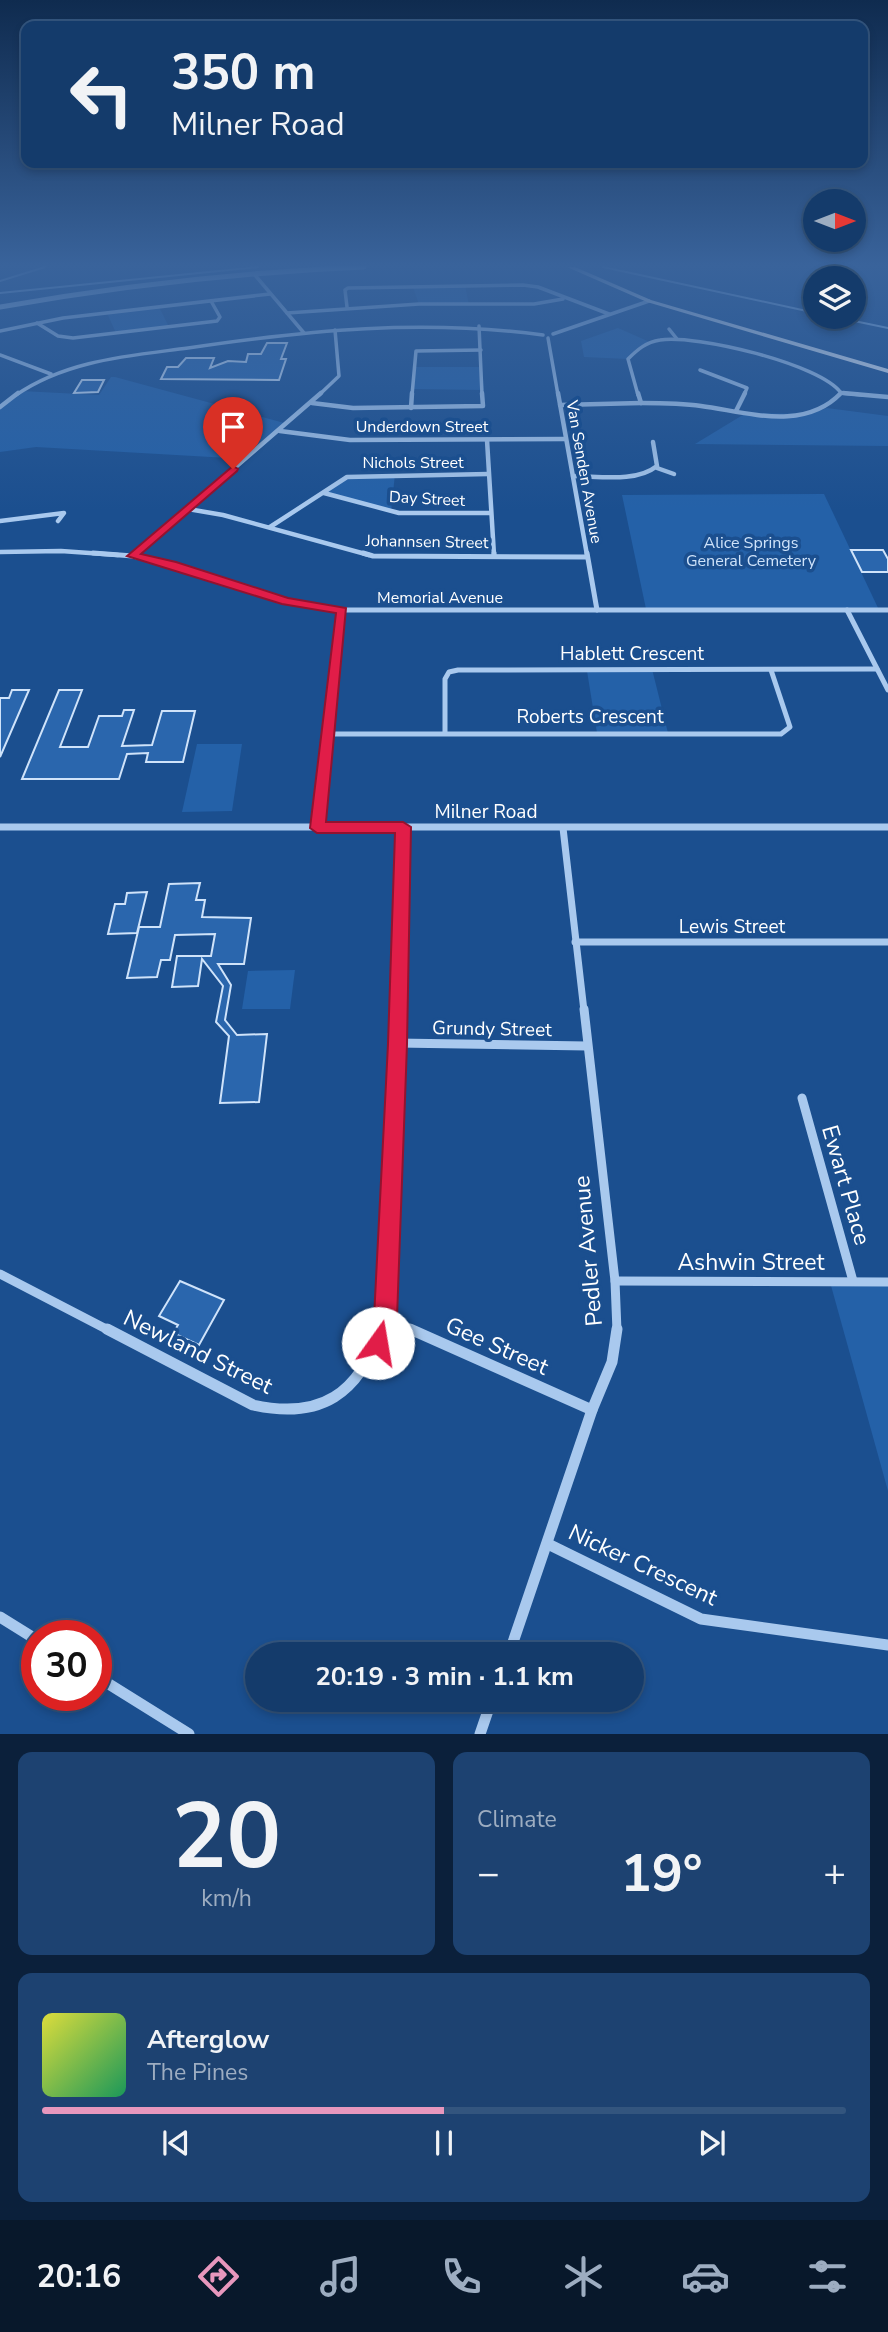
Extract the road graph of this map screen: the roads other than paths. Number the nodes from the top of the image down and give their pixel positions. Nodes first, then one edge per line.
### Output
1 (192, 348) edge
2 (337, 348) edge
3 (553, 348) edge
4 (639, 348) edge
5 (732, 348) edge
6 (809, 348) edge
7 (481, 350) joint
8 (0, 355) edge
9 (6, 358) junction
10 (0, 361) edge
11 (700, 370) dead end
12 (888, 371) edge
13 (51, 374) junction
14 (841, 393) junction
15 (888, 397) edge
16 (312, 402) junction
17 (640, 404) junction
18 (560, 405) junction
19 (0, 407) edge
20 (411, 408) junction
21 (736, 411) junction
22 (280, 431) junction
23 (565, 439) junction
24 (487, 440) junction
25 (653, 442) dead end
26 (657, 468) junction
27 (488, 474) junction
28 (674, 474) dead end
29 (573, 476) junction
30 (324, 493) junction
31 (188, 509) junction
32 (490, 513) junction
33 (0, 521) edge
34 (58, 521) dead end
35 (270, 527) junction
36 (0, 552) edge
37 (133, 556) junction
38 (494, 556) junction
39 (587, 557) junction
40 (342, 610) junction
41 (597, 610) junction
42 (847, 610) junction
43 (888, 610) edge
44 (877, 669) junction
45 (771, 670) junction
46 (888, 690) edge
47 (445, 733) junction
48 (327, 734) junction
49 (0, 827) edge
50 (403, 827) junction
51 (888, 827) edge
52 (317, 828) junction
53 (563, 828) junction
54 (575, 942) junction
55 (888, 942) edge
56 (397, 1044) junction
57 (587, 1046) junction
58 (802, 1098) dead end
59 (0, 1274) edge
60 (615, 1281) junction
61 (853, 1281) junction
62 (888, 1282) edge
63 (385, 1318) junction
64 (592, 1410) junction
65 (548, 1544) junction
66 (0, 1617) edge
67 (21, 1630) edge
68 (513, 1642) edge
69 (888, 1645) edge
70 (112, 1686) edge
71 (488, 1712) edge
72 (189, 1734) edge
73 (480, 1734) edge

1 - 13 street
2 - 16 street
3 - 18 street, Van Senden Avenue
4 - 17 street
5 - 14 street
6 - 12 main road
7 - 20 street
7 - 20 street
8 - 9 street
9 - 10 street
9 - 13 street
11 - 21 street
13 - 19 street
14 - 15 street
14 - 21 street
16 - 20 street
16 - 22 street
17 - 18 street
17 - 21 street
18 - 23 street, Van Senden Avenue
22 - 24 street, Underdown Street
22 - 31 street
23 - 24 street, Underdown Street
23 - 29 street, Van Senden Avenue
24 - 27 street
25 - 26 street
26 - 28 street
26 - 29 street
27 - 30 street, Nichols Street
27 - 32 street
29 - 39 street, Van Senden Avenue
30 - 32 street, Day Street
30 - 35 street, Nichols Street
31 - 35 street, Johannsen Street
31 - 37 street
32 - 38 street
33 - 34 street
35 - 38 street, Johannsen Street
36 - 37 street, Memorial Avenue
37 - 40 street, Memorial Avenue
38 - 39 street, Johannsen Street
39 - 41 street, Van Senden Avenue
40 - 41 street, Memorial Avenue
40 - 48 street
41 - 42 street, Memorial Avenue
42 - 43 street, Memorial Avenue
42 - 44 street
44 - 45 street, Hablett Crescent
44 - 46 street
45 - 47 street, Hablett Crescent
45 - 47 street, Roberts Crescent
47 - 48 street, Roberts Crescent
48 - 52 street
49 - 52 street, Milner Road
50 - 52 street, Milner Road
50 - 53 street, Milner Road
50 - 56 street, Newland Street
51 - 53 street, Milner Road
53 - 54 street, Pedler Avenue
54 - 55 street, Lewis Street
54 - 57 street, Pedler Avenue
56 - 57 street, Grundy Street
56 - 63 street, Newland Street
57 - 60 street, Pedler Avenue
58 - 61 street, Ewart Place
59 - 63 street, Newland Street
60 - 61 street, Ashwin Street
60 - 64 street, Pedler Avenue
61 - 62 street, Ashwin Street
63 - 64 street, Gee Street
64 - 65 street, Pedler Avenue
65 - 68 street, Pedler Avenue
65 - 69 street, Nicker Crescent
66 - 67 street
70 - 72 street
71 - 73 street

